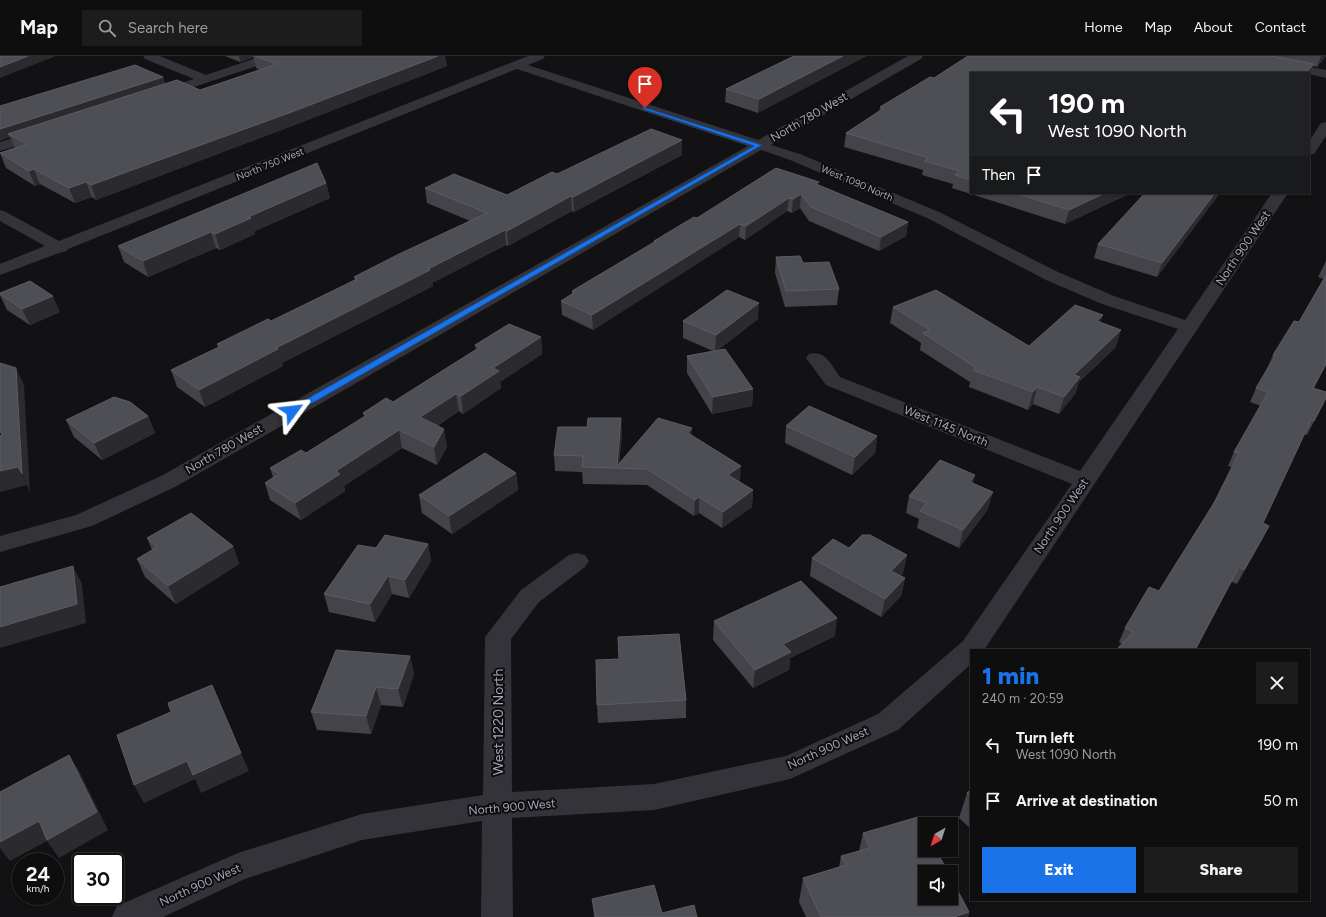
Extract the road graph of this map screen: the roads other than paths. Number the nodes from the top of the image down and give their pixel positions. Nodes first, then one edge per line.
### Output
1 (149, 56) edge
2 (274, 56) edge
3 (539, 56) edge
4 (917, 56) edge
5 (1233, 56) edge
6 (516, 66) junction
7 (1326, 74) edge
8 (205, 79) junction
9 (152, 97) edge
10 (1326, 126) edge
11 (53, 129) edge
12 (759, 145) junction
13 (0, 147) edge
14 (1310, 150) edge
15 (1279, 194) edge
16 (0, 215) edge
17 (60, 248) junction
18 (0, 270) edge
19 (1188, 327) junction
20 (816, 358) dead end
21 (1085, 481) junction
22 (0, 544) edge
23 (577, 561) dead end
24 (971, 649) edge
25 (970, 650) edge
26 (498, 806) junction
27 (128, 917) edge
28 (497, 917) edge

1 - 8 street
2 - 8 street
3 - 6 street, North 750 West
4 - 12 street, North 780 West
5 - 7 street
6 - 12 street, West 1090 North
6 - 17 street, North 750 West
8 - 9 street
10 - 14 street
11 - 13 street
12 - 19 street, West 1090 North
12 - 22 street, North 780 West
15 - 19 street, North 900 West
16 - 17 street
17 - 18 street, North 750 West
19 - 21 street, North 900 West
20 - 21 street, West 1145 North
21 - 24 street, North 900 West
23 - 26 street, West 1220 North
25 - 26 street, North 900 West
26 - 27 street, North 900 West
26 - 28 street, West 1220 North

